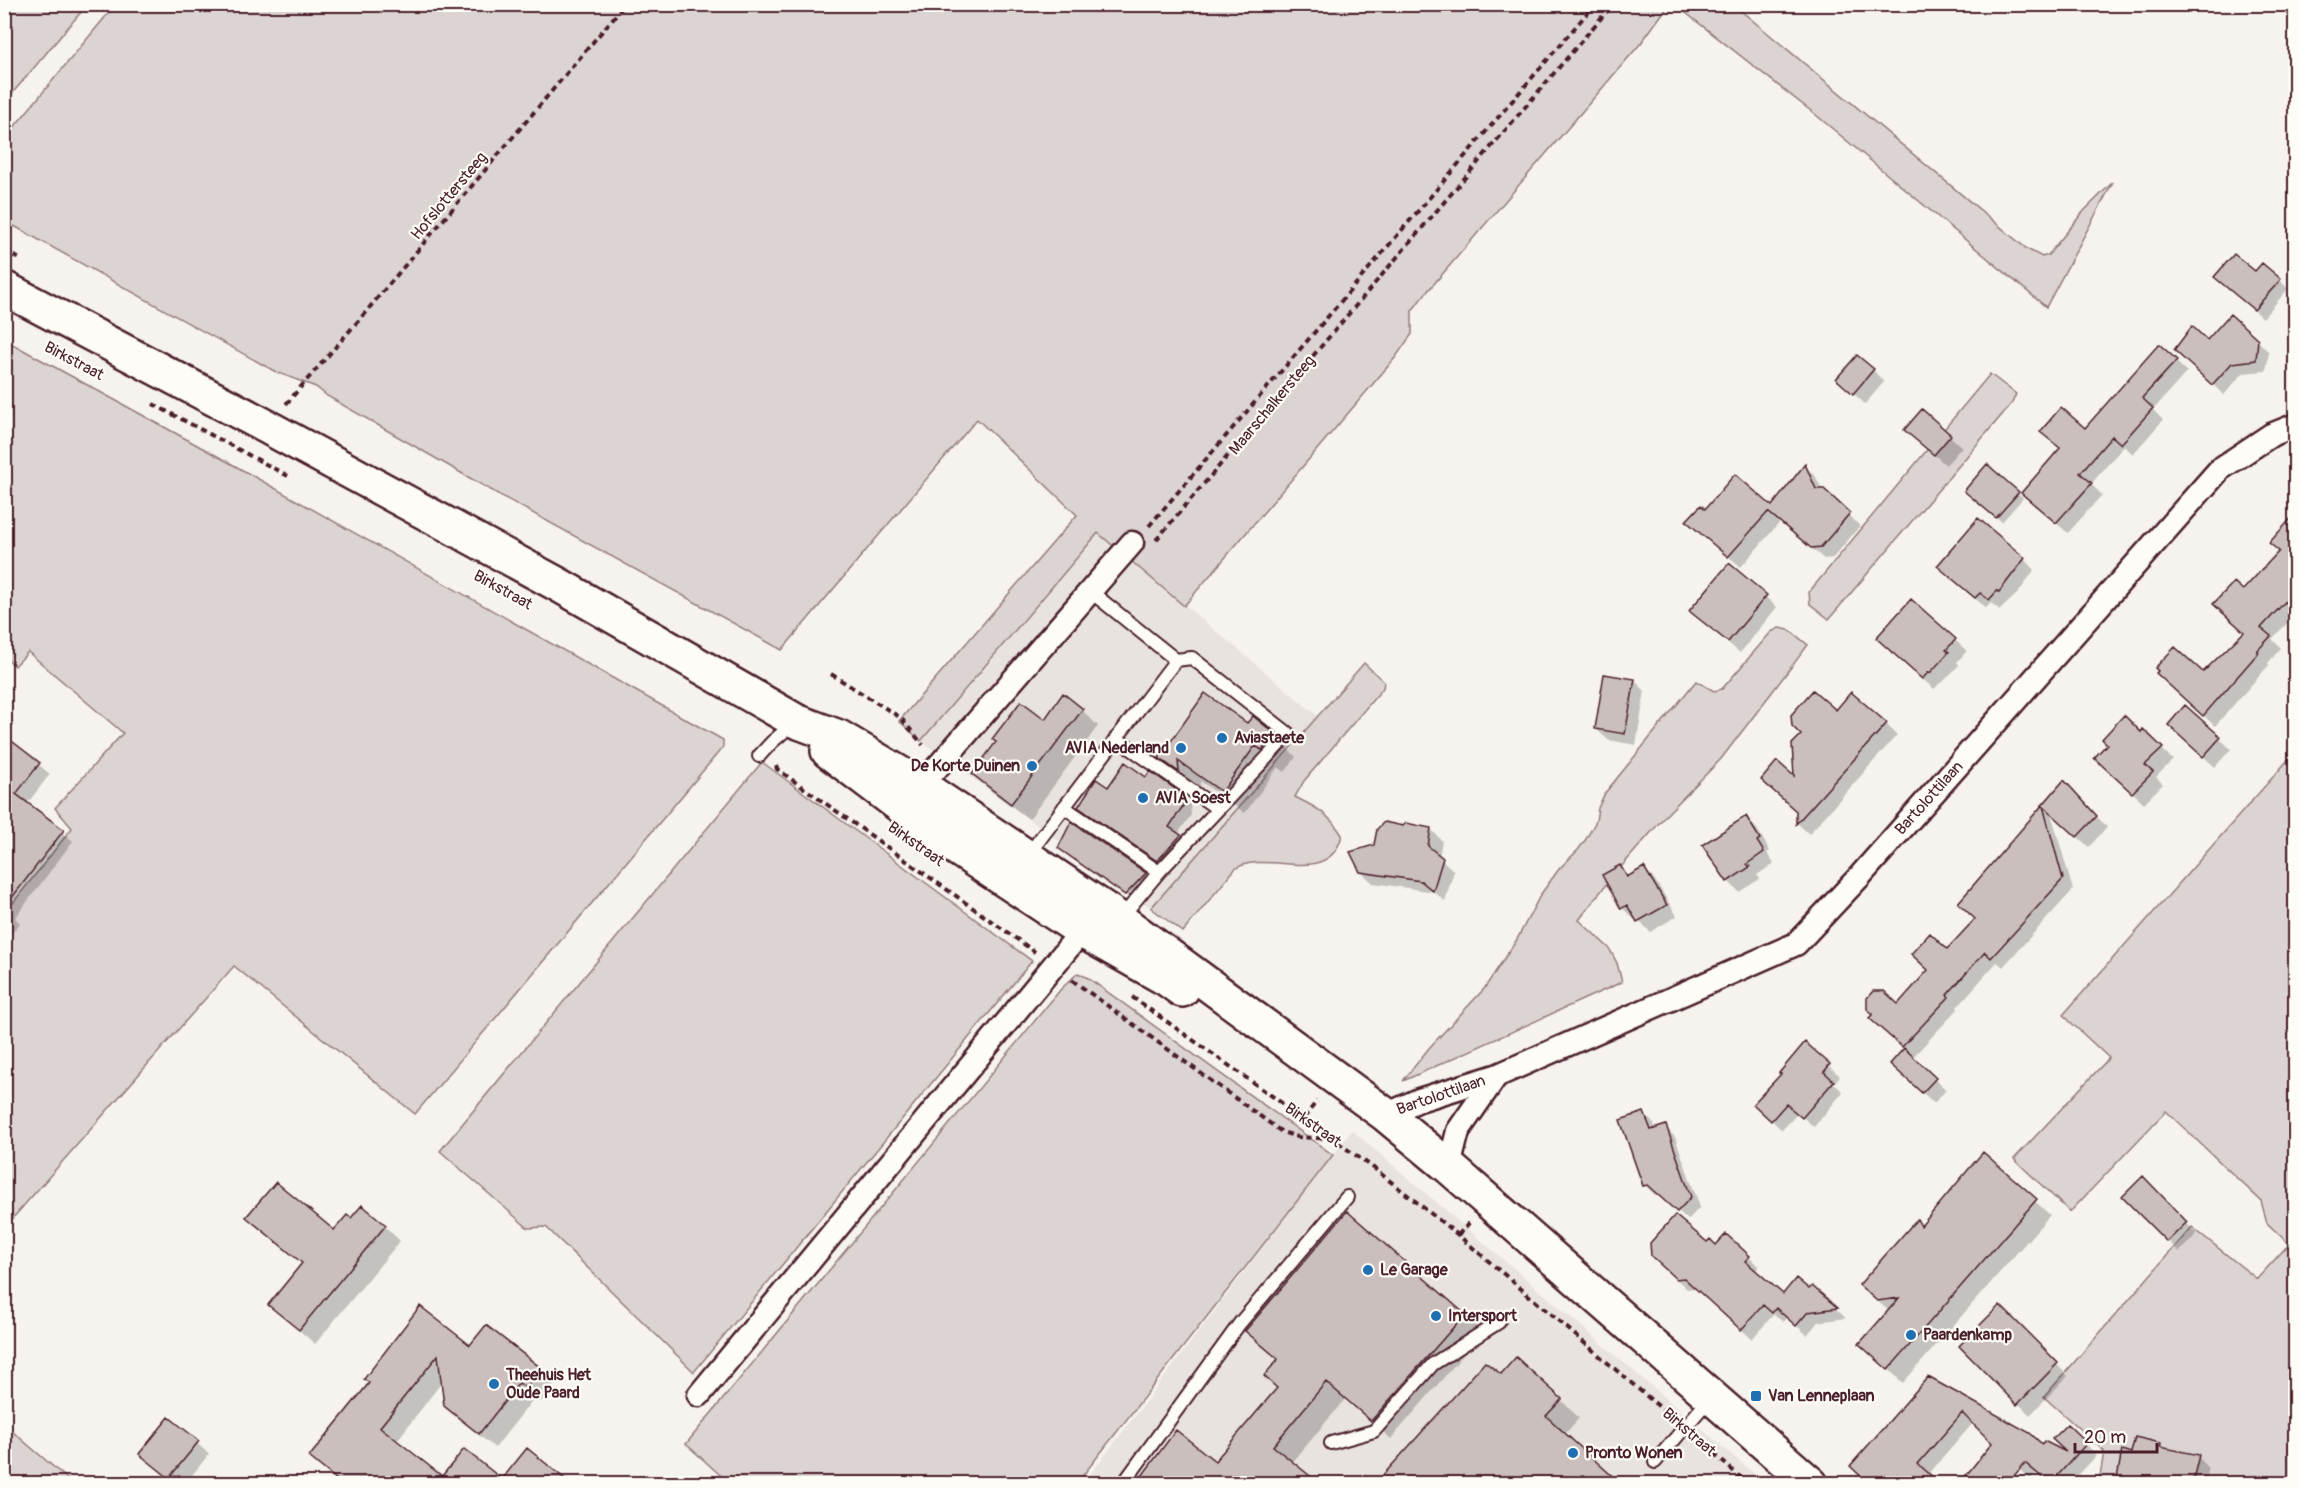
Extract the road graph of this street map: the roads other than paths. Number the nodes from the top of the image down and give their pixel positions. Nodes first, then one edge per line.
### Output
1 (4, 288) edge
2 (2295, 425) edge
3 (1139, 536) road end
4 (1090, 591) junction
5 (1176, 660) junction
6 (800, 723) junction
7 (1116, 738) junction
8 (759, 756) dead end
9 (921, 786) junction
10 (1064, 807) junction
11 (1218, 809) junction
12 (956, 848) junction
13 (1032, 850) junction
14 (1159, 872) junction
15 (1034, 900) junction
16 (1122, 911) junction
17 (1082, 931) junction
18 (1496, 1076) junction
19 (1386, 1115) junction
20 (1449, 1167) junction
21 (1347, 1197) dead end
22 (1499, 1322) dead end
23 (699, 1395) dead end
24 (1698, 1412) junction
25 (1331, 1443) dead end
26 (1655, 1462) dead end
27 (1123, 1484) edge
28 (1778, 1484) edge
29 (1811, 1484) edge

1 - 6 main road, Birkstraat
2 - 18 street, Bartolottilaan
3 - 4 street
4 - 5 lane
4 - 9 street
5 - 7 lane
5 - 11 lane
6 - 8 lane
6 - 9 main road, Birkstraat
6 - 12 main road, Birkstraat
7 - 10 lane
7 - 11 lane
9 - 13 main road, Birkstraat
10 - 13 lane
10 - 14 lane
11 - 14 lane
12 - 13 street
12 - 15 main road, Birkstraat
13 - 15 street
13 - 16 main road, Birkstraat
14 - 16 lane
15 - 17 main road, Birkstraat
16 - 17 street
16 - 19 main road, Birkstraat
17 - 23 street
17 - 24 main road, Birkstraat
18 - 19 street, Bartolottilaan
18 - 20 street, Bartolottilaan
19 - 20 main road, Birkstraat
20 - 24 main road, Birkstraat
21 - 27 lane
22 - 25 lane
24 - 26 lane
24 - 28 main road, Birkstraat
24 - 29 main road, Birkstraat

